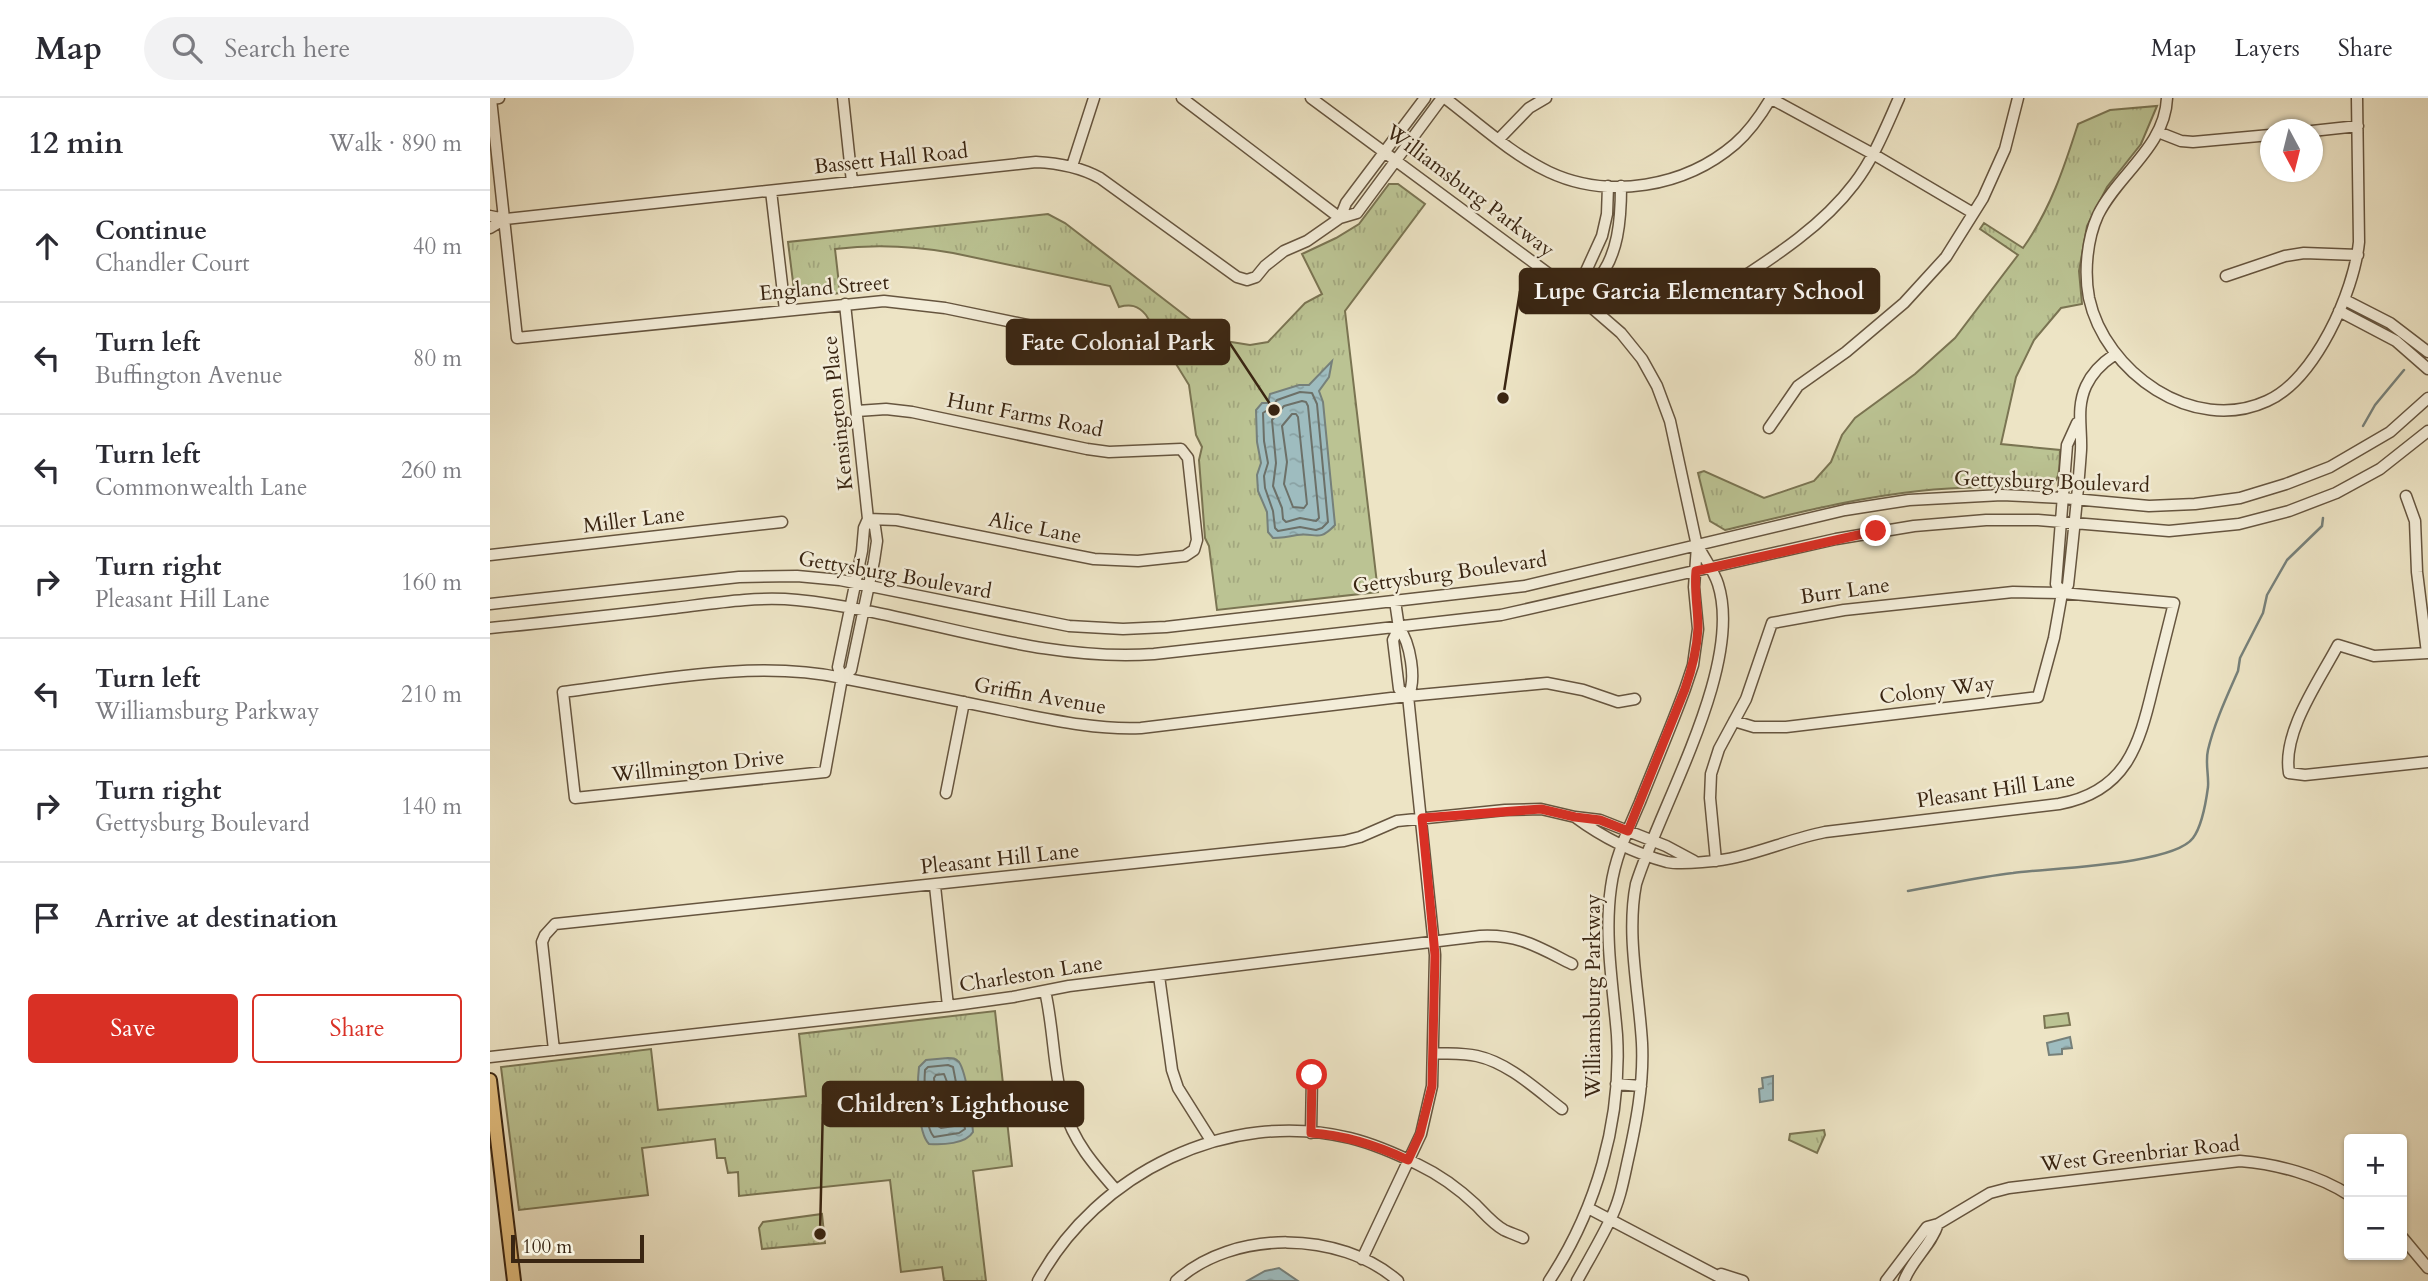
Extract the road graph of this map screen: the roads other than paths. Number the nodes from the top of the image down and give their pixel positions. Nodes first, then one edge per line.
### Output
1 (499, 98) edge
2 (843, 98) edge
3 (1094, 98) edge
4 (1182, 98) edge
5 (1311, 98) edge
6 (1425, 98) edge
7 (1443, 98) edge
8 (1546, 98) edge
9 (1771, 98) edge
10 (1899, 98) edge
11 (2018, 98) edge
12 (2167, 98) edge
13 (2357, 98) edge
14 (2358, 126) junction
15 (2323, 130) edge
16 (2158, 132) junction
17 (2260, 136) edge
18 (1499, 139) junction
19 (1385, 152) junction
20 (1873, 154) junction
21 (1396, 160) junction
22 (1072, 166) junction
23 (852, 183) junction
24 (1608, 186) junction
25 (1621, 186) junction
26 (771, 191) junction
27 (1973, 213) junction
28 (490, 216) edge
29 (1340, 218) junction
30 (505, 219) junction
31 (490, 228) edge
32 (2358, 255) junction
33 (2226, 276) dead end
34 (1576, 294) junction
35 (1708, 300) dead end
36 (2344, 300) junction
37 (845, 304) junction
38 (785, 310) junction
39 (2339, 311) junction
40 (1129, 327) dead end
41 (2428, 352) edge
42 (2114, 355) junction
43 (2428, 369) edge
44 (2428, 398) edge
45 (858, 411) junction
46 (2078, 420) junction
47 (1769, 428) dead end
48 (2428, 431) edge
49 (2406, 496) dead end
50 (2063, 498) junction
51 (2077, 499) junction
52 (868, 519) junction
53 (782, 522) dead end
54 (2060, 522) junction
55 (2075, 523) junction
56 (1697, 545) junction
57 (1194, 550) joint
58 (490, 555) edge
59 (1709, 568) junction
60 (1696, 571) junction
61 (855, 584) junction
62 (869, 587) junction
63 (2062, 593) junction
64 (1395, 601) junction
65 (2174, 603) joint
66 (490, 604) edge
67 (850, 608) junction
68 (864, 611) junction
69 (490, 628) edge
70 (1399, 628) junction
71 (2427, 653) edge
72 (842, 678) junction
73 (1408, 695) junction
74 (1636, 699) dead end
75 (964, 702) junction
76 (1734, 721) junction
77 (2428, 761) edge
78 (825, 772) joint
79 (946, 793) dead end
80 (575, 798) joint
81 (1575, 817) junction
82 (1422, 818) junction
83 (1628, 831) junction
84 (1652, 841) junction
85 (1623, 845) junction
86 (1647, 854) junction
87 (1694, 861) junction
88 (1716, 861) junction
89 (935, 886) junction
90 (1434, 940) junction
91 (1572, 964) dead end
92 (1159, 976) junction
93 (1045, 990) junction
94 (948, 1006) junction
95 (554, 1050) junction
96 (1433, 1053) junction
97 (490, 1057) edge
98 (1312, 1075) dead end
99 (490, 1080) edge
100 (1616, 1084) junction
101 (1641, 1086) junction
102 (1562, 1109) dead end
103 (1311, 1133) junction
104 (1212, 1142) junction
105 (1408, 1160) junction
106 (1116, 1190) junction
107 (2344, 1192) edge
108 (1588, 1208) junction
109 (1611, 1219) junction
110 (1938, 1224) junction
111 (1523, 1238) dead end
112 (2407, 1243) edge
113 (1362, 1259) junction
114 (2428, 1268) edge
115 (1707, 1270) junction
116 (514, 1281) edge
117 (1038, 1281) edge
118 (1176, 1281) edge
119 (1398, 1281) edge
120 (1549, 1281) edge
121 (1577, 1281) edge
122 (1727, 1281) edge
123 (1742, 1281) edge
124 (1886, 1281) edge
125 (1905, 1281) edge

1 - 30 street
2 - 23 street
3 - 22 street
4 - 29 street
5 - 19 street, Williamsburg Parkway
6 - 19 street
7 - 18 street
7 - 21 street
8 - 18 street
9 - 20 street
9 - 25 street
10 - 20 street
11 - 27 street
12 - 16 street
13 - 14 street
14 - 15 street
14 - 32 street
16 - 17 street
16 - 42 street
18 - 24 street
19 - 21 street, Williamsburg Parkway
19 - 29 street
20 - 27 street
20 - 35 street
21 - 29 street
21 - 34 street, Williamsburg Parkway
22 - 23 street, Bassett Hall Road
22 - 29 street, Bassett Hall Road
23 - 26 street, Bassett Hall Road
24 - 25 street
24 - 34 street
25 - 34 street
26 - 30 street, Bassett Hall Road
26 - 38 street
27 - 47 street
28 - 30 street, Bassett Hall Road
30 - 31 street, Bassett Hall Road
30 - 38 street, England Street
32 - 33 street
32 - 36 street
34 - 56 street, Williamsburg Parkway
36 - 39 street
36 - 41 street
37 - 38 street, England Street
37 - 40 street, England Street
37 - 45 street, Kensington Place
39 - 42 street
39 - 43 street
42 - 46 street, Colony Way
44 - 51 street, Gettysburg Boulevard
45 - 52 street, Kensington Place
45 - 57 street, Hunt Farms Road
46 - 50 street, Colony Way
46 - 51 street, Colony Way
48 - 55 street, Gettysburg Boulevard
49 - 71 street
50 - 51 street, Gettysburg Boulevard
50 - 54 street, Colony Way
50 - 56 street, Gettysburg Boulevard
51 - 55 street, Colony Way
52 - 57 street, Alice Lane
52 - 61 street, Kensington Place
52 - 62 street, Kensington Place
53 - 58 street, Miller Lane
54 - 55 street, Gettysburg Boulevard
54 - 59 street, Gettysburg Boulevard
54 - 63 street, Colony Way
55 - 63 street, Colony Way
56 - 59 street, Williamsburg Parkway
56 - 60 street, Williamsburg Parkway
56 - 64 street, Gettysburg Boulevard
59 - 60 street, Gettysburg Boulevard
59 - 84 street, Williamsburg Parkway
60 - 70 street, Gettysburg Boulevard
60 - 83 street, Williamsburg Parkway
61 - 62 street, Gettysburg Boulevard
61 - 66 street, Gettysburg Boulevard
61 - 67 street, Kensington Place
62 - 64 street, Gettysburg Boulevard
62 - 68 street, Kensington Place
63 - 65 street, Burr Lane
63 - 76 street, Burr Lane
63 - 76 street, Colony Way
64 - 70 street
65 - 88 street, Pleasant Hill Lane
67 - 68 street, Gettysburg Boulevard
67 - 69 street, Gettysburg Boulevard
67 - 72 street, Kensington Place
68 - 70 street, Gettysburg Boulevard
68 - 72 street, Kensington Place
70 - 73 street
71 - 77 street
72 - 75 street, Griffin Avenue
72 - 78 street, Kensington Place
72 - 80 street, Griffin Avenue
73 - 74 street, Griffin Avenue
73 - 75 street, Griffin Avenue
73 - 82 street
75 - 79 street
76 - 88 street, Burr Lane
78 - 80 street, Willmington Drive
81 - 82 street, Pleasant Hill Lane
81 - 83 street, Pleasant Hill Lane
81 - 85 street, Pleasant Hill Lane
82 - 89 street, Pleasant Hill Lane
82 - 90 street
83 - 84 street, Pleasant Hill Lane
83 - 85 street, Williamsburg Parkway
84 - 86 street, Williamsburg Parkway
84 - 87 street, Pleasant Hill Lane
85 - 86 street, Pleasant Hill Lane
85 - 100 street, Williamsburg Parkway
86 - 87 street, Pleasant Hill Lane
86 - 101 street, Williamsburg Parkway
87 - 88 street, Pleasant Hill Lane
89 - 94 street
89 - 95 street, Pleasant Hill Lane
90 - 91 street, Charleston Lane
90 - 92 street, Charleston Lane
90 - 96 street
92 - 93 street, Charleston Lane
92 - 104 street
93 - 94 street, Charleston Lane
93 - 106 street
94 - 95 street, Charleston Lane
95 - 97 street, Charleston Lane
96 - 102 street
96 - 105 street
98 - 103 street
99 - 116 main road
100 - 101 street
100 - 108 street, Williamsburg Parkway
101 - 109 street, Williamsburg Parkway
103 - 104 street
103 - 105 street
104 - 106 street
105 - 111 street
105 - 113 street
106 - 117 street
107 - 110 street, West Greenbriar Road
108 - 109 street
108 - 120 street, Williamsburg Parkway
109 - 115 street
109 - 121 street, Williamsburg Parkway
110 - 124 street, West Greenbriar Road
110 - 125 street
112 - 114 street
113 - 118 street
113 - 119 street
115 - 122 street
115 - 123 street

